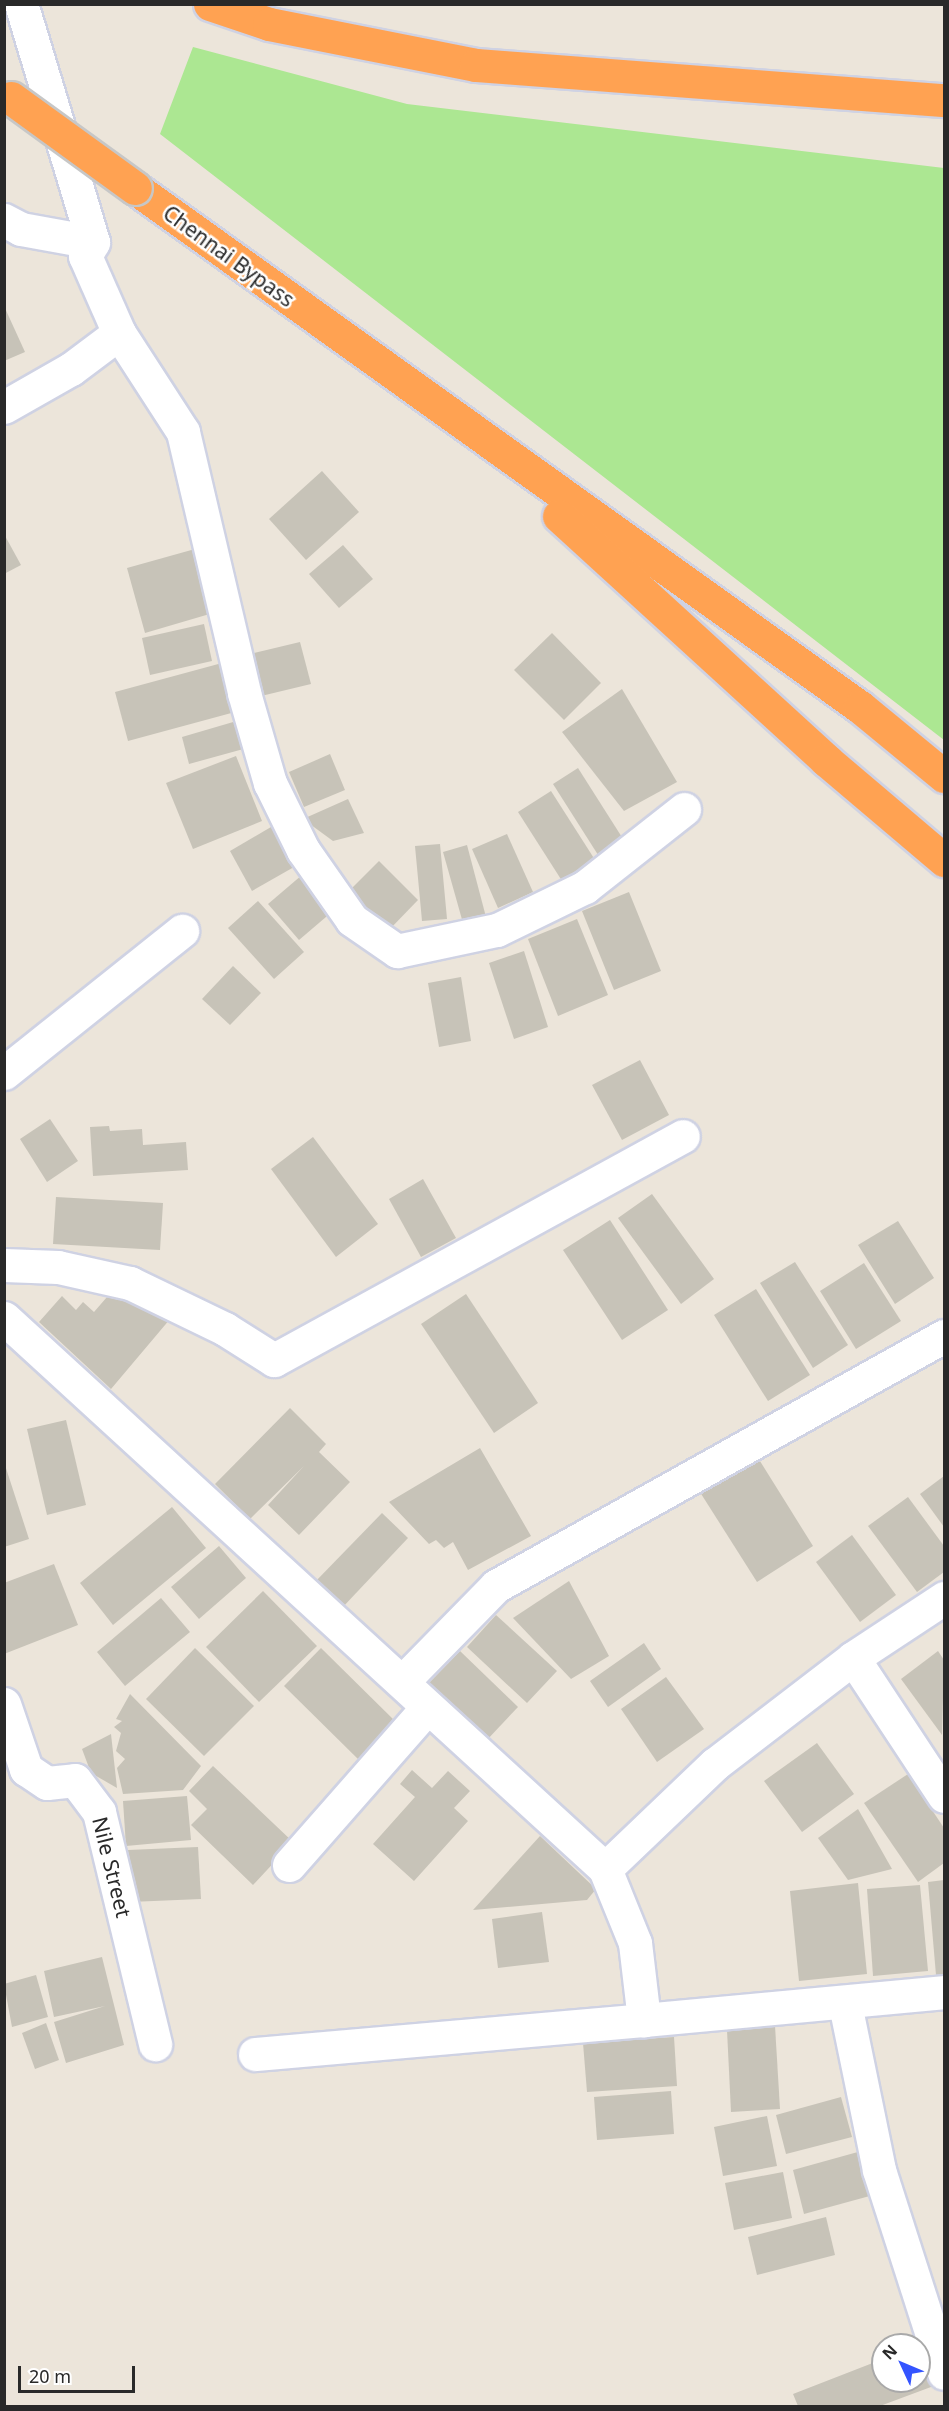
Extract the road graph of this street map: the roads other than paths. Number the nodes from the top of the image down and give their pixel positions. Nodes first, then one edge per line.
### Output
1 (21, 4) edge
2 (210, 4) edge
3 (8, 95) edge
4 (945, 100) edge
5 (4, 220) edge
6 (93, 242) junction
7 (120, 333) junction
8 (4, 407) edge
9 (454, 419) junction
10 (945, 776) edge
11 (684, 809) dead end
12 (945, 860) edge
13 (182, 931) dead end
14 (4, 1072) edge
15 (683, 1136) dead end
16 (4, 1265) edge
17 (4, 1318) edge
18 (945, 1336) edge
19 (945, 1598) edge
20 (854, 1658) junction
21 (402, 1682) junction
22 (4, 1704) edge
23 (428, 1707) junction
24 (945, 1796) edge
25 (289, 1865) dead end
26 (605, 1869) junction
27 (945, 1992) edge
28 (845, 2004) junction
29 (644, 2020) junction
30 (155, 2044) dead end
31 (255, 2054) dead end
32 (945, 2373) edge

1 - 6 street
2 - 4 highway
3 - 9 highway, Chennai Bypass, bridge
5 - 6 street
6 - 7 street
7 - 8 street
7 - 11 street
9 - 10 highway
9 - 12 highway
13 - 14 street
15 - 16 street
17 - 21 street
18 - 21 street
19 - 20 street
20 - 24 street
20 - 26 street
21 - 23 street
22 - 30 street, Nile Street
23 - 25 street
23 - 26 street
26 - 29 street
27 - 28 street
28 - 29 street
28 - 32 street
29 - 31 street

